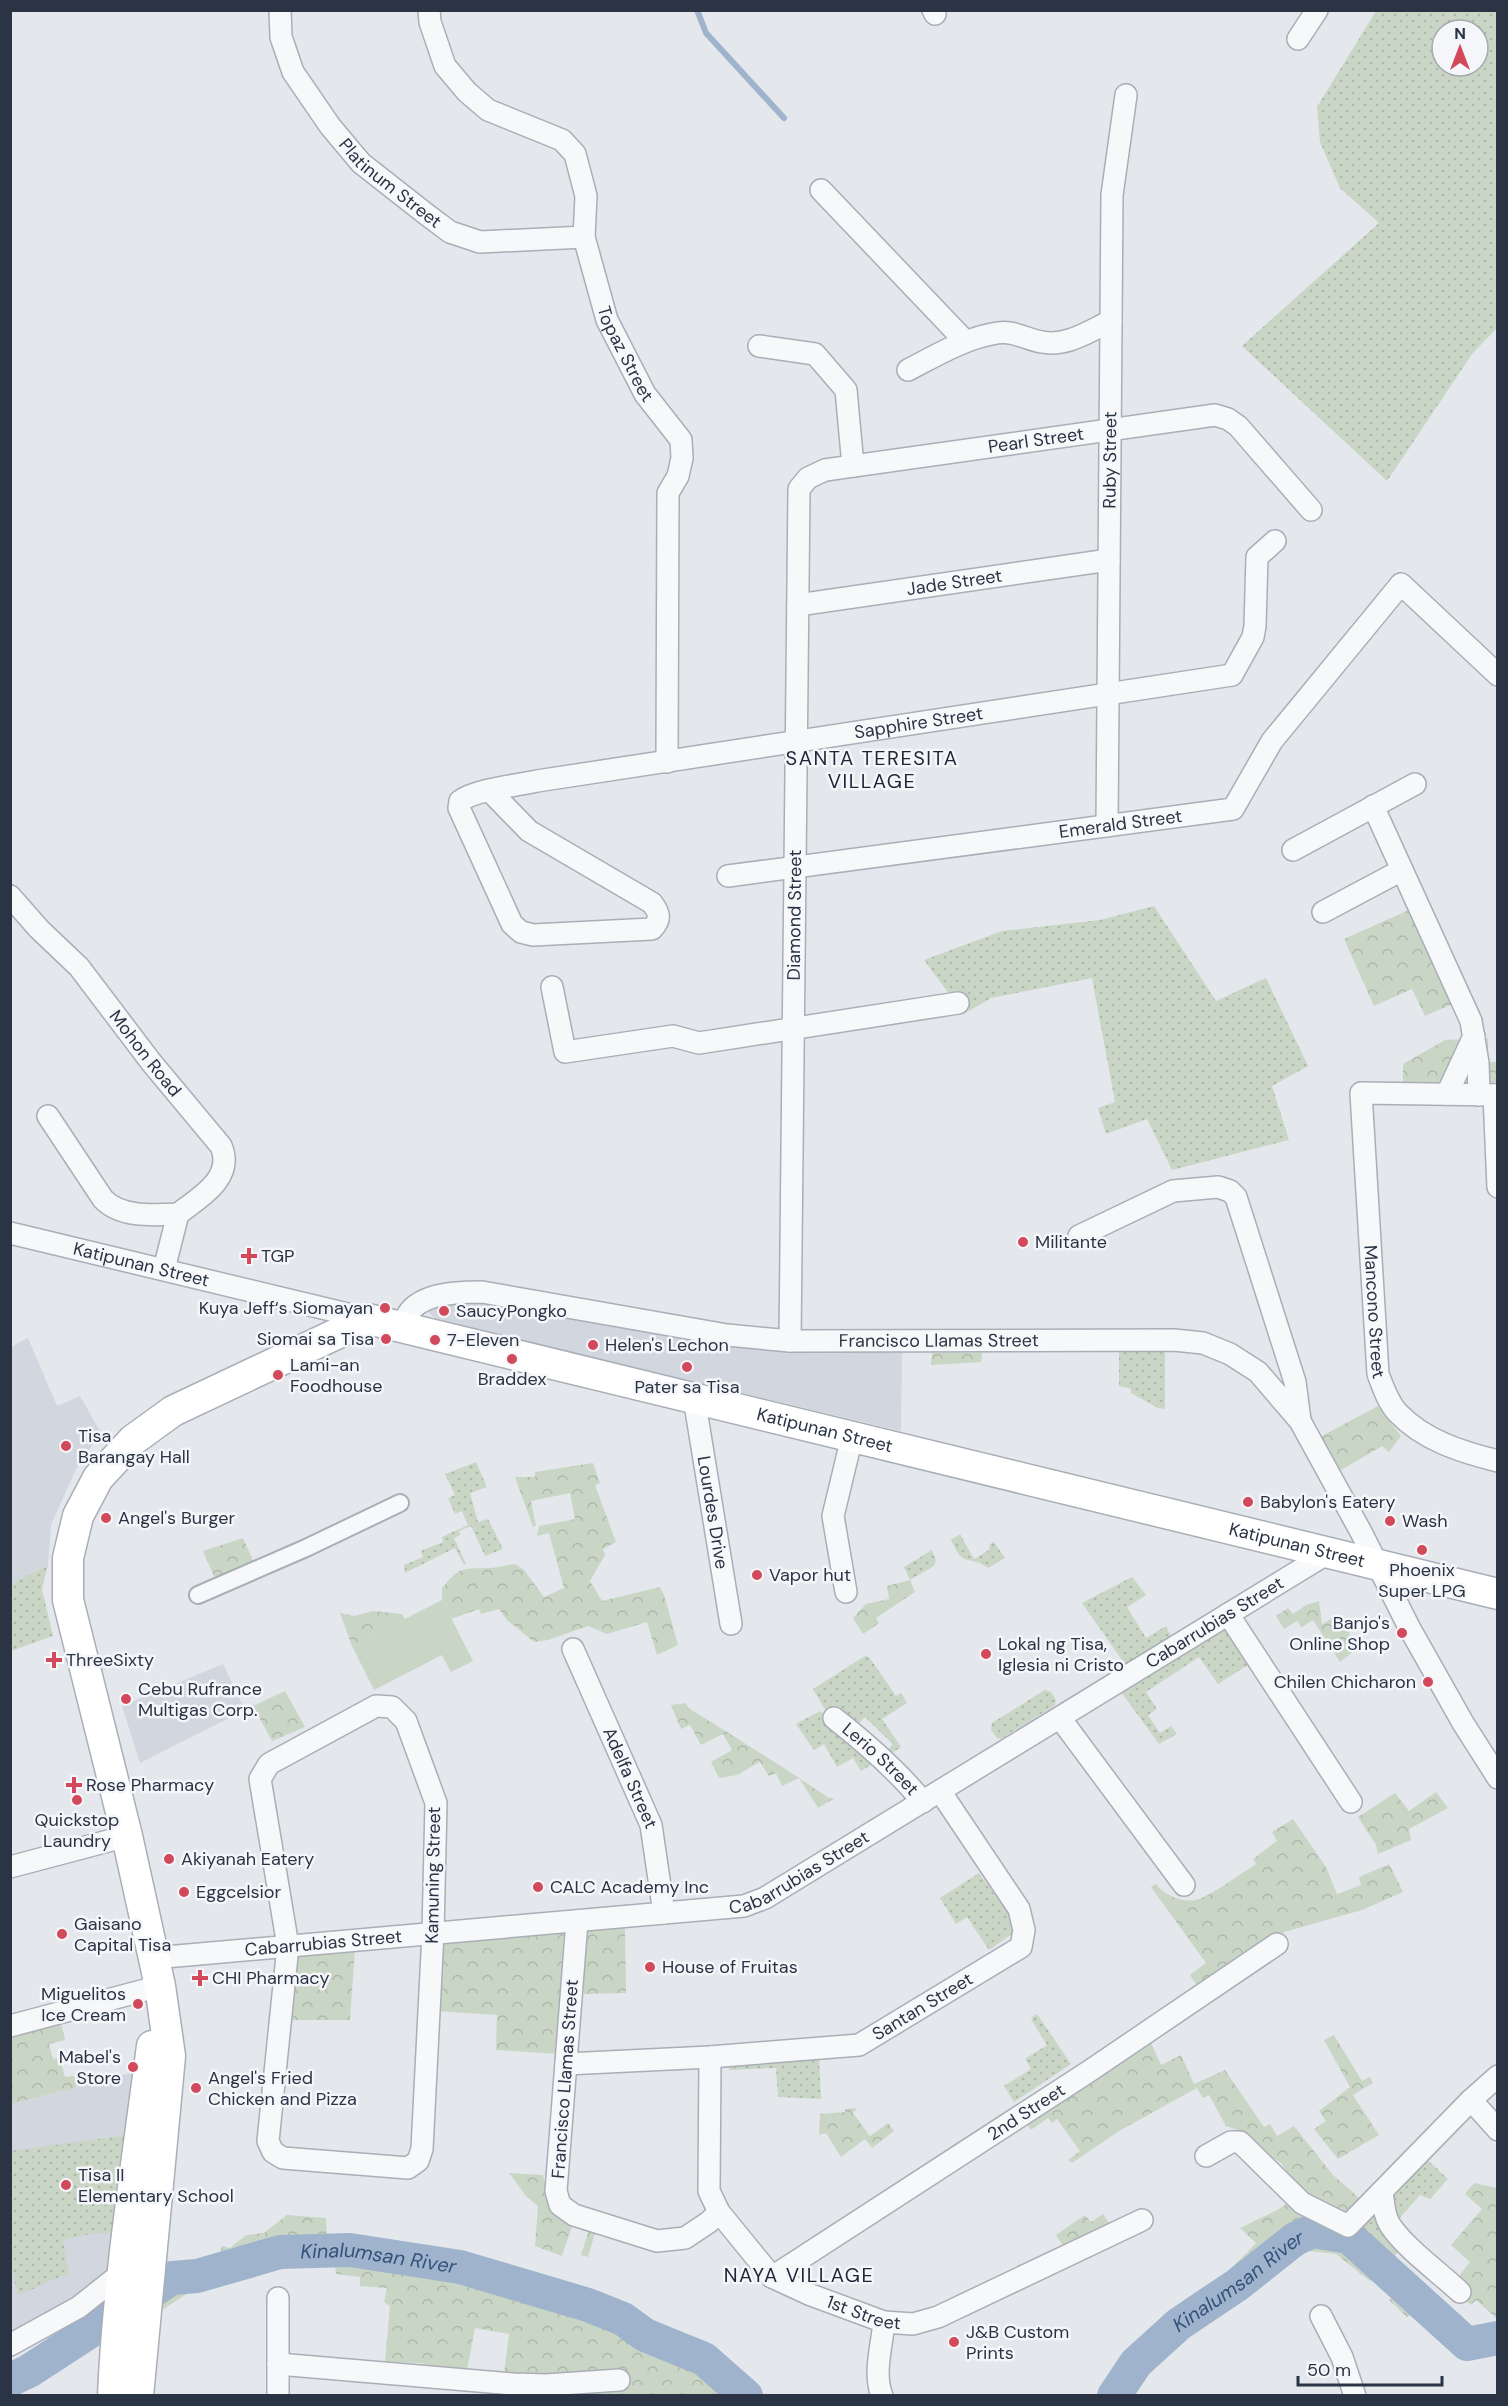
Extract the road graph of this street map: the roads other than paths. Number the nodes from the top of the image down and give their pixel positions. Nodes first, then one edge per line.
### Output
1 (280, 10) edge
2 (429, 10) edge
3 (1317, 10) edge
4 (1298, 39) dead end
5 (1126, 95) dead end
6 (821, 190) dead end
7 (584, 237) junction
8 (1111, 321) junction
9 (965, 341) junction
10 (759, 346) dead end
11 (908, 370) dead end
12 (1110, 429) junction
13 (853, 466) junction
14 (799, 489) joint
15 (1311, 510) dead end
16 (1275, 541) dead end
17 (1109, 560) junction
18 (798, 605) junction
19 (1497, 675) edge
20 (1108, 694) junction
21 (797, 742) junction
22 (667, 762) junction
23 (1415, 783) dead end
24 (490, 791) junction
25 (1373, 806) junction
26 (1107, 826) junction
27 (1293, 850) dead end
28 (795, 867) junction
29 (1402, 870) junction
30 (728, 876) dead end
31 (10, 896) edge
32 (1323, 912) dead end
33 (552, 987) dead end
34 (958, 1003) dead end
35 (793, 1028) junction
36 (1474, 1036) junction
37 (1447, 1094) junction
38 (1490, 1095) edge
39 (48, 1116) dead end
40 (1497, 1187) edge
41 (178, 1214) junction
42 (10, 1233) edge
43 (1079, 1236) dead end
44 (164, 1269) junction
45 (368, 1319) junction
46 (404, 1327) junction
47 (790, 1341) junction
48 (694, 1398) junction
49 (1300, 1421) junction
50 (852, 1437) junction
51 (1497, 1461) edge
52 (400, 1503) dead end
53 (1328, 1553) junction
54 (1379, 1566) junction
55 (1497, 1589) edge
56 (846, 1592) dead end
57 (198, 1595) dead end
58 (1228, 1614) junction
59 (731, 1624) dead end
60 (573, 1649) dead end
61 (834, 1718) dead end
62 (1060, 1718) junction
63 (1497, 1778) edge
64 (932, 1796) junction
65 (1351, 1802) dead end
66 (127, 1836) junction
67 (10, 1867) edge
68 (1184, 1885) dead end
69 (664, 1913) junction
70 (577, 1921) junction
71 (433, 1934) junction
72 (1276, 1944) dead end
73 (288, 1947) junction
74 (157, 1972) junction
75 (10, 2026) edge
76 (710, 2057) junction
77 (566, 2064) junction
78 (1497, 2076) edge
79 (1471, 2100) junction
80 (1497, 2130) edge
81 (1206, 2156) dead end
82 (1382, 2193) junction
83 (719, 2212) junction
84 (1142, 2220) dead end
85 (772, 2277) junction
86 (132, 2278) junction
87 (1460, 2292) dead end
88 (278, 2298) dead end
89 (1321, 2316) dead end
90 (884, 2322) junction
91 (10, 2345) edge
92 (128, 2350) junction
93 (278, 2364) junction
94 (619, 2380) dead end
95 (113, 2396) edge
96 (138, 2396) edge
97 (278, 2396) edge
98 (882, 2396) edge
99 (1355, 2396) edge

1 - 7 street, Platinum Street
2 - 7 street, Topaz Street
3 - 4 street
5 - 8 street, Ruby Street
6 - 9 street
7 - 22 street, Topaz Street
8 - 9 street
8 - 12 street, Ruby Street
9 - 11 street
10 - 13 street
12 - 13 street, Pearl Street
12 - 15 street, Pearl Street
12 - 17 street, Ruby Street
13 - 14 street, Pearl Street
14 - 18 street, Diamond Street
16 - 20 street, Sapphire Street
17 - 18 street, Jade Street
17 - 20 street, Ruby Street
18 - 21 street, Diamond Street
19 - 26 street, Emerald Street
20 - 21 street, Sapphire Street
20 - 26 street, Ruby Street
21 - 22 street, Sapphire Street
21 - 28 street, Diamond Street
22 - 24 street, Sapphire Street
23 - 25 street
24 - 24 street, Sapphire Street
25 - 27 street
25 - 29 street
26 - 28 street, Emerald Street
28 - 30 street, Emerald Street
28 - 35 street, Diamond Street
29 - 32 street
29 - 36 street
31 - 41 street, Mohon Road
33 - 35 street
34 - 35 street
35 - 47 street, Diamond Street
36 - 37 street
36 - 38 street
37 - 38 street
37 - 51 street, Mancono Street
38 - 40 street
39 - 41 street
41 - 44 street
42 - 44 street, Katipunan Street
43 - 49 street
44 - 45 street, Katipunan Street
45 - 46 main road, Katipunan Street
45 - 66 main road
46 - 47 street, Francisco Llamas Street
46 - 48 main road, Katipunan Street
47 - 49 street, Francisco Llamas Street
48 - 50 main road, Katipunan Street
48 - 59 street, Lourdes Drive
49 - 54 street, Francisco Llamas Street
50 - 53 main road, Katipunan Street
50 - 56 street
52 - 57 street
53 - 54 main road, Katipunan Street
53 - 58 street, Cabarrubias Street
54 - 55 main road, Katipunan Street
54 - 63 street, Francisco Llamas Street
58 - 62 street, Cabarrubias Street
58 - 65 street
60 - 69 street, Adelfa Street
61 - 64 street, Lerio Street
62 - 64 street, Cabarrubias Street
62 - 68 street
64 - 69 street, Cabarrubias Street
64 - 76 street, Santan Street
66 - 67 street
66 - 74 main road
69 - 70 street, Cabarrubias Street
70 - 71 street, Cabarrubias Street
70 - 77 street, Francisco Llamas Street
71 - 73 street, Cabarrubias Street
71 - 73 street, Kamuning Street
71 - 73 street, Kamuning Street
72 - 85 street, 2nd Street
73 - 74 street, Cabarrubias Street
74 - 75 street, Cabarrubias Street
74 - 86 main road
76 - 77 street, Santan Street
76 - 83 street, 1st Street
77 - 83 street, Francisco Llamas Street
78 - 79 street
79 - 80 street
79 - 82 street
81 - 82 street
82 - 87 street
83 - 85 street, 1st Street
84 - 90 street, 1st Street
85 - 90 street, 1st Street
86 - 91 street
86 - 92 main road
88 - 93 street
89 - 99 street
90 - 98 street
92 - 95 main road
92 - 96 main road
93 - 94 street
93 - 97 street

